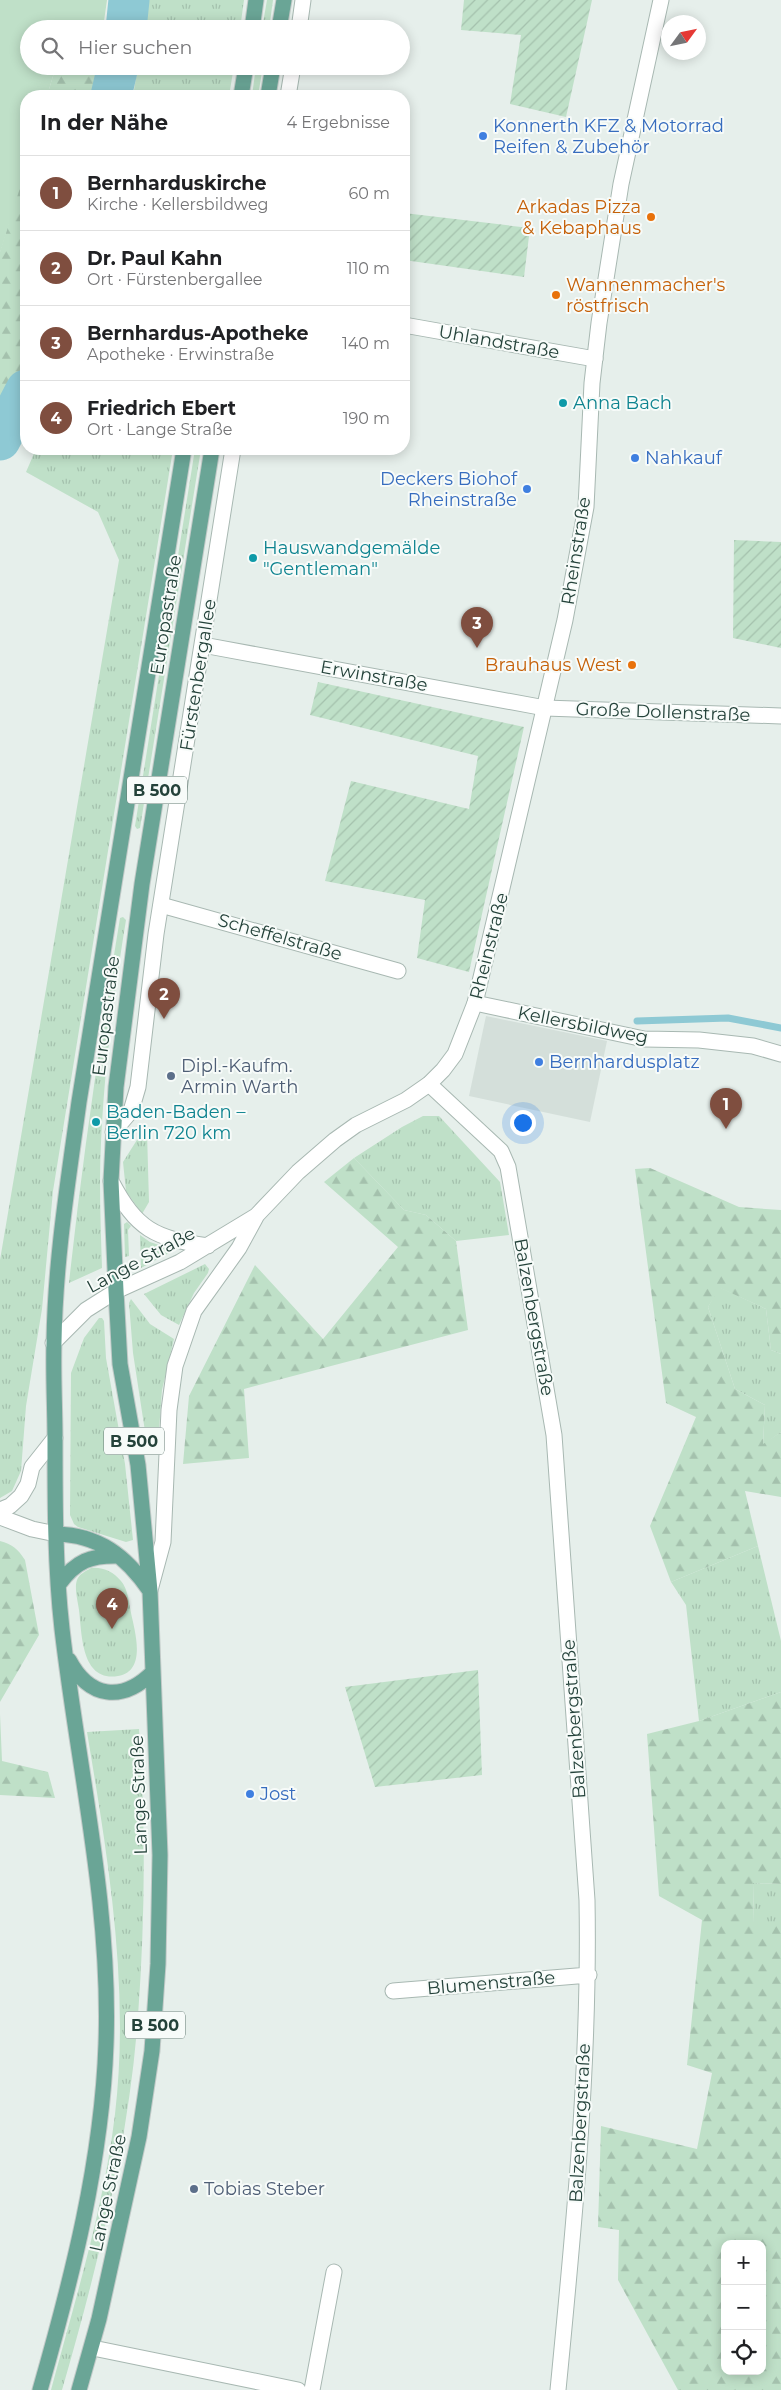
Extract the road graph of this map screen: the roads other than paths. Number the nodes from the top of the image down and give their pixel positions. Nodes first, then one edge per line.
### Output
1 (256, 0) edge
2 (284, 0) edge
3 (303, 0) edge
4 (661, 0) edge
5 (253, 20) edge
6 (281, 20) edge
7 (300, 20) edge
8 (244, 75) edge
9 (272, 75) edge
10 (291, 75) edge
11 (242, 90) edge
12 (269, 90) edge
13 (289, 90) edge
14 (410, 326) edge
15 (595, 358) junction
16 (183, 455) edge
17 (211, 455) edge
18 (232, 455) edge
19 (203, 645) junction
20 (545, 708) junction
21 (781, 716) edge
22 (161, 905) junction
23 (398, 971) dead end
24 (475, 1003) junction
25 (781, 1054) edge
26 (429, 1084) junction
27 (113, 1132) junction
28 (112, 1181) junction
29 (257, 1215) junction
30 (208, 1246) junction
31 (116, 1292) junction
32 (54, 1343) junction
33 (55, 1438) junction
34 (0, 1510) edge
35 (0, 1517) edge
36 (56, 1534) junction
37 (119, 1556) junction
38 (59, 1584) junction
39 (150, 1591) junction
40 (65, 1653) junction
41 (153, 1672) junction
42 (589, 1975) junction
43 (393, 1991) dead end
44 (334, 2272) dead end
45 (92, 2348) junction
46 (292, 2389) edge
47 (40, 2390) edge
48 (79, 2390) edge
49 (312, 2390) edge
50 (558, 2390) edge

1 - 5 main road
2 - 6 main road
3 - 7 street
4 - 15 street, Rheinstraße
8 - 11 main road
9 - 12 main road
10 - 13 street
14 - 15 street, Uhlandstraße
15 - 20 street, Rheinstraße
16 - 32 main road, Europastraße / B 500
17 - 27 main road, Europastraße / B 500
18 - 19 street, Fürstenbergallee
19 - 20 street, Erwinstraße
19 - 22 street, Fürstenbergallee
20 - 21 street, Große Dollenstraße
20 - 24 street, Rheinstraße
22 - 23 street, Scheffelstraße
22 - 27 street, Fürstenbergallee
24 - 25 street, Kellersbildweg
24 - 26 street, Rheinstraße
26 - 29 street, Lange Straße
26 - 42 street, Balzenbergstraße
27 - 28 main road, Europastraße / B 500
28 - 30 street
28 - 31 main road, Europastraße / B 500
29 - 30 street, Lange Straße
29 - 39 street, Lange Straße
30 - 31 street, Lange Straße
31 - 32 street, Lange Straße
31 - 39 main road, Europastraße / B 500
32 - 33 main road, Lange Straße / B 500
33 - 34 street
33 - 36 main road, Lange Straße / B 500
35 - 36 street
36 - 37 main road
36 - 38 main road, Lange Straße / B 500
37 - 38 main road
37 - 39 main road
38 - 40 main road, Lange Straße / B 500
39 - 41 main road, Lange Straße / B 500
40 - 41 main road
40 - 47 main road, Lange Straße / B 500
41 - 45 main road, Lange Straße / B 500
42 - 43 street, Blumenstraße
42 - 50 street, Balzenbergstraße
44 - 49 street
45 - 46 street
45 - 48 main road, Lange Straße / B 500

